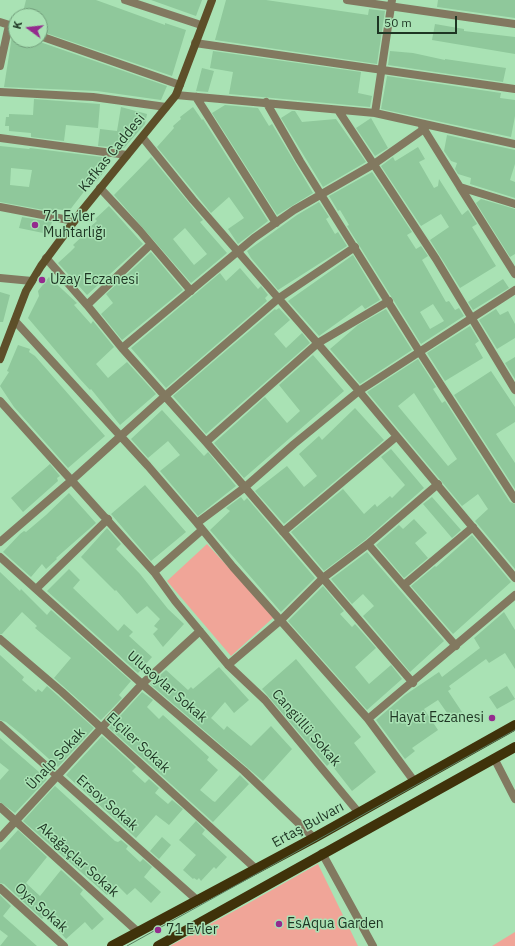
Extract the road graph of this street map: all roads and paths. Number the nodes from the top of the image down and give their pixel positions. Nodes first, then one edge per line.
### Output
1 (125, 0) edge
2 (212, 0) edge
3 (347, 0) edge
4 (391, 3) edge
5 (515, 24) edge
6 (202, 25) junction
7 (48, 39) edge
8 (8, 41) edge
9 (195, 43) junction
10 (0, 66) edge
11 (381, 70) junction
12 (180, 85) junction
13 (515, 89) edge
14 (0, 92) edge
15 (176, 95) junction
16 (196, 97) junction
17 (266, 102) junction
18 (166, 107) junction
19 (338, 110) junction
20 (375, 113) junction
21 (422, 126) junction
22 (0, 138) edge
23 (143, 138) junction
24 (515, 144) edge
25 (127, 155) junction
26 (374, 164) junction
27 (460, 186) junction
28 (100, 188) junction
29 (322, 194) junction
30 (515, 204) edge
31 (0, 207) edge
32 (74, 221) junction
33 (276, 223) junction
34 (151, 244) junction
35 (355, 247) junction
36 (237, 251) junction
37 (46, 258) junction
38 (515, 274) edge
39 (0, 278) edge
40 (32, 281) junction
41 (515, 290) edge
42 (191, 291) junction
43 (280, 298) junction
44 (389, 301) junction
45 (87, 305) junction
46 (471, 318) junction
47 (15, 321) junction
48 (3, 341) edge
49 (318, 343) junction
50 (122, 348) junction
51 (419, 351) junction
52 (0, 359) edge
53 (515, 390) edge
54 (359, 391) junction
55 (165, 396) junction
56 (0, 401) edge
57 (120, 436) junction
58 (396, 437) junction
59 (206, 442) junction
60 (72, 480) junction
61 (438, 484) junction
62 (244, 488) junction
63 (515, 498) edge
64 (108, 519) junction
65 (197, 523) junction
66 (473, 527) junction
67 (202, 530) junction
68 (283, 532) junction
69 (0, 542) edge
70 (368, 544) junction
71 (0, 557) edge
72 (154, 572) junction
73 (324, 578) junction
74 (515, 578) edge
75 (404, 585) junction
76 (36, 589) junction
77 (515, 595) edge
78 (281, 620) junction
79 (200, 631) junction
80 (0, 639) edge
81 (456, 646) junction
82 (228, 665) junction
83 (413, 683) junction
84 (142, 684) junction
85 (368, 718) junction
86 (0, 725) edge
87 (515, 725) edge
88 (102, 728) junction
89 (515, 746) edge
90 (494, 758) junction
91 (58, 776) junction
92 (414, 781) junction
93 (515, 799) edge
94 (0, 808) edge
95 (359, 813) junction
96 (16, 821) junction
97 (0, 838) edge
98 (314, 838) junction
99 (322, 853) junction
100 (256, 869) junction
101 (0, 888) edge
102 (198, 900) junction
103 (138, 932) junction
104 (64, 946) edge
105 (112, 946) edge
106 (158, 946) edge
107 (373, 946) edge

1 - 6 street
2 - 6 street, Kafkas Caddesi
3 - 4 street
4 - 5 street
4 - 11 street
6 - 9 street, Kafkas Caddesi
7 - 12 street
8 - 10 street
9 - 11 street
9 - 12 street, Kafkas Caddesi
11 - 13 street
11 - 20 street
12 - 15 street, Kafkas Caddesi
14 - 18 street
15 - 16 street
15 - 18 street, Kafkas Caddesi
16 - 17 street
16 - 33 street
17 - 19 street
17 - 29 street
18 - 23 street, Kafkas Caddesi
19 - 20 street
19 - 26 street
20 - 21 street
21 - 24 street
21 - 26 street
21 - 27 street
22 - 25 street
23 - 25 street, Kafkas Caddesi
23 - 36 street
25 - 28 street, Kafkas Caddesi
26 - 29 street
26 - 46 street
27 - 30 street
27 - 38 street
28 - 32 street, Kafkas Caddesi
28 - 34 street
29 - 33 street
29 - 35 street
31 - 32 street
32 - 37 street, Kafkas Caddesi
33 - 36 street
34 - 42 street
34 - 45 street
35 - 43 street
35 - 44 street
36 - 42 street
36 - 43 street
37 - 40 street, Kafkas Caddesi
37 - 45 street
39 - 40 street
40 - 47 street, Kafkas Caddesi
41 - 46 street
42 - 50 street
43 - 49 street
43 - 55 street
44 - 49 street
44 - 51 street
45 - 50 street
46 - 51 street
46 - 53 street
47 - 48 street, Kafkas Caddesi
47 - 57 street
48 - 52 street, Kafkas Caddesi
49 - 54 street
49 - 59 street
50 - 55 street
51 - 54 street
51 - 63 street
54 - 58 street
54 - 62 street
55 - 57 street
55 - 59 street
56 - 60 street, Cangüllü Sokak
57 - 60 street
57 - 65 street
58 - 61 street
58 - 68 street
59 - 62 street
60 - 64 street, Cangüllü Sokak
60 - 69 street
61 - 66 street
61 - 70 street
62 - 65 street
62 - 68 street
64 - 72 street, Cangüllü Sokak
64 - 76 street
65 - 67 street
66 - 74 street
66 - 75 street
67 - 72 street
67 - 78 street
68 - 73 street
70 - 73 street
70 - 75 street
71 - 76 street, Ulusoylar Sokak
72 - 79 street, Cangüllü Sokak
73 - 78 street
73 - 83 street
75 - 81 street
76 - 84 street, Ulusoylar Sokak
77 - 81 street
78 - 82 street
78 - 85 street
79 - 82 street, Cangüllü Sokak
79 - 84 street, Ünalp Sokak
80 - 88 street, Elçiler Sokak
81 - 83 street
82 - 95 street, Cangüllü Sokak
83 - 85 street
84 - 88 street, Ünalp Sokak
84 - 98 street, Ulusoylar Sokak
85 - 92 street
86 - 91 street, Ersoy Sokak
87 - 92 main road, Ertaş Bulvarı
88 - 91 street, Ünalp Sokak
88 - 100 street, Elçiler Sokak
89 - 90 main road
90 - 93 street
90 - 99 main road
91 - 96 street, Ünalp Sokak
91 - 102 street, Ersoy Sokak
92 - 95 main road, Ertaş Bulvarı
94 - 96 street, Akağaçlar Sokak
95 - 98 main road, Ertaş Bulvarı
96 - 97 street, Ünalp Sokak
96 - 103 street, Akağaçlar Sokak
98 - 100 main road, Ertaş Bulvarı
99 - 106 main road
99 - 107 street
100 - 102 main road, Ertaş Bulvarı
101 - 104 street, Oya Sokak
102 - 103 main road, Ertaş Bulvarı
103 - 105 main road, Ertaş Bulvarı

